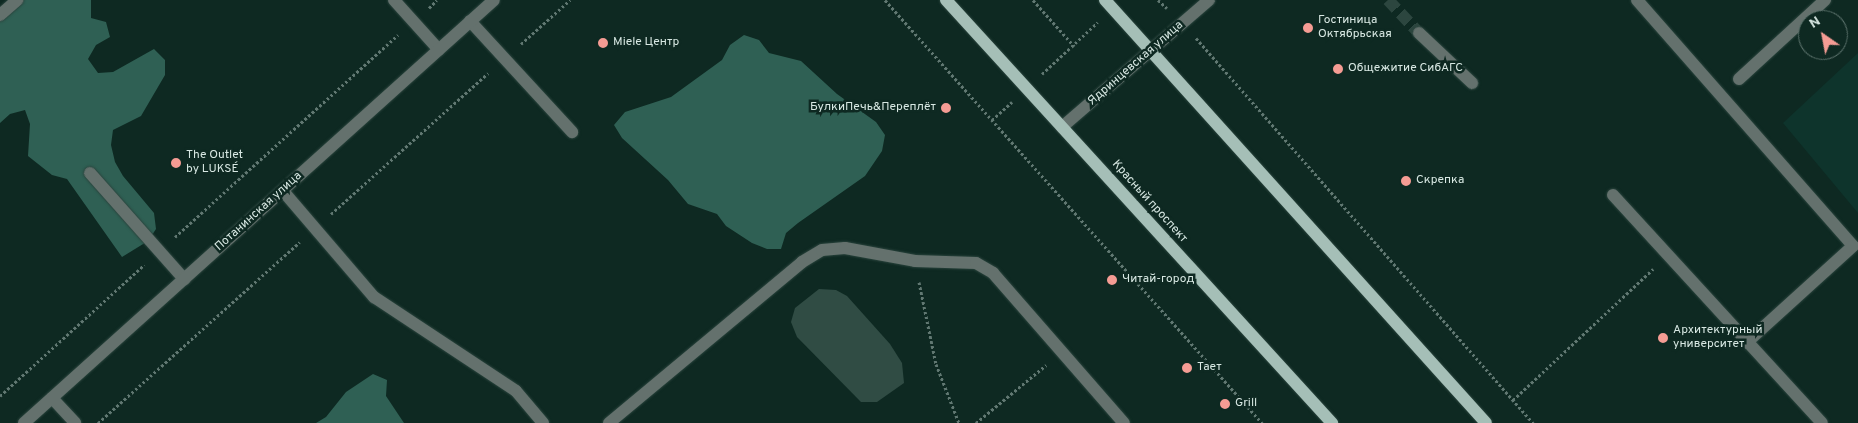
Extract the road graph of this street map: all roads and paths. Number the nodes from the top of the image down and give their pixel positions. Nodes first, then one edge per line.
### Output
1 (17, 0) edge
2 (394, 0) edge
3 (437, 0) edge
4 (494, 0) edge
5 (570, 0) edge
6 (885, 0) edge
7 (946, 0) edge
8 (1033, 0) edge
9 (1158, 0) edge
10 (1209, 0) edge
11 (1637, 0) edge
12 (1825, 0) edge
13 (1108, 4) edge
14 (0, 15) edge
15 (414, 21) junction
16 (470, 21) junction
17 (1184, 23) junction
18 (1419, 34) tunnel mouth
19 (1074, 46) junction
20 (439, 50) junction
21 (1152, 51) junction
22 (505, 58) junction
23 (1739, 79) dead end
24 (1472, 83) dead end
25 (1027, 88) junction
26 (992, 120) junction
27 (1062, 127) junction
28 (572, 132) dead end
29 (90, 173) dead end
30 (283, 191) junction
31 (1613, 195) dead end
32 (315, 228) junction
33 (160, 251) junction
34 (1667, 256) junction
35 (915, 261) junction
36 (184, 279) junction
37 (1746, 343) junction
38 (1061, 352) junction
39 (0, 396) edge
40 (52, 398) junction
41 (1512, 400) junction
42 (615, 421) edge
43 (24, 423) edge
44 (75, 423) edge
45 (98, 423) edge
46 (543, 423) edge
47 (959, 423) edge
48 (976, 423) edge
49 (1124, 423) edge
50 (1262, 423) edge
51 (1332, 423) edge
52 (1486, 423) edge
53 (1533, 423) edge
54 (1822, 423) edge

1 - 14 street
2 - 15 street
3 - 15 path
4 - 16 street, Потанинская улица
5 - 22 path
6 - 26 path
7 - 25 main road, Красный проспект
8 - 19 path
9 - 17 path
10 - 17 street, Ядринцевская улица
11 - 37 street
12 - 23 street
13 - 19 path
13 - 21 main road
15 - 20 street
15 - 33 path
16 - 20 street, Потанинская улица
16 - 22 street
17 - 21 street, Ядринцевская улица
17 - 41 path
18 - 24 street
19 - 25 path
20 - 30 street, Потанинская улица
21 - 27 street, Ядринцевская улица
21 - 52 main road
22 - 28 street
22 - 32 path
25 - 26 path
25 - 27 main road, Красный проспект
26 - 50 path
27 - 51 main road, Красный проспект
29 - 33 street
30 - 32 street
30 - 36 street, Потанинская улица
31 - 34 street
32 - 45 path
32 - 46 street
33 - 36 street
33 - 39 path
34 - 37 street
34 - 41 path
35 - 38 street
35 - 42 street
35 - 47 path
36 - 40 street, Потанинская улица
37 - 54 street
38 - 48 path
38 - 49 street
40 - 43 street, Потанинская улица
40 - 44 street
41 - 53 path

